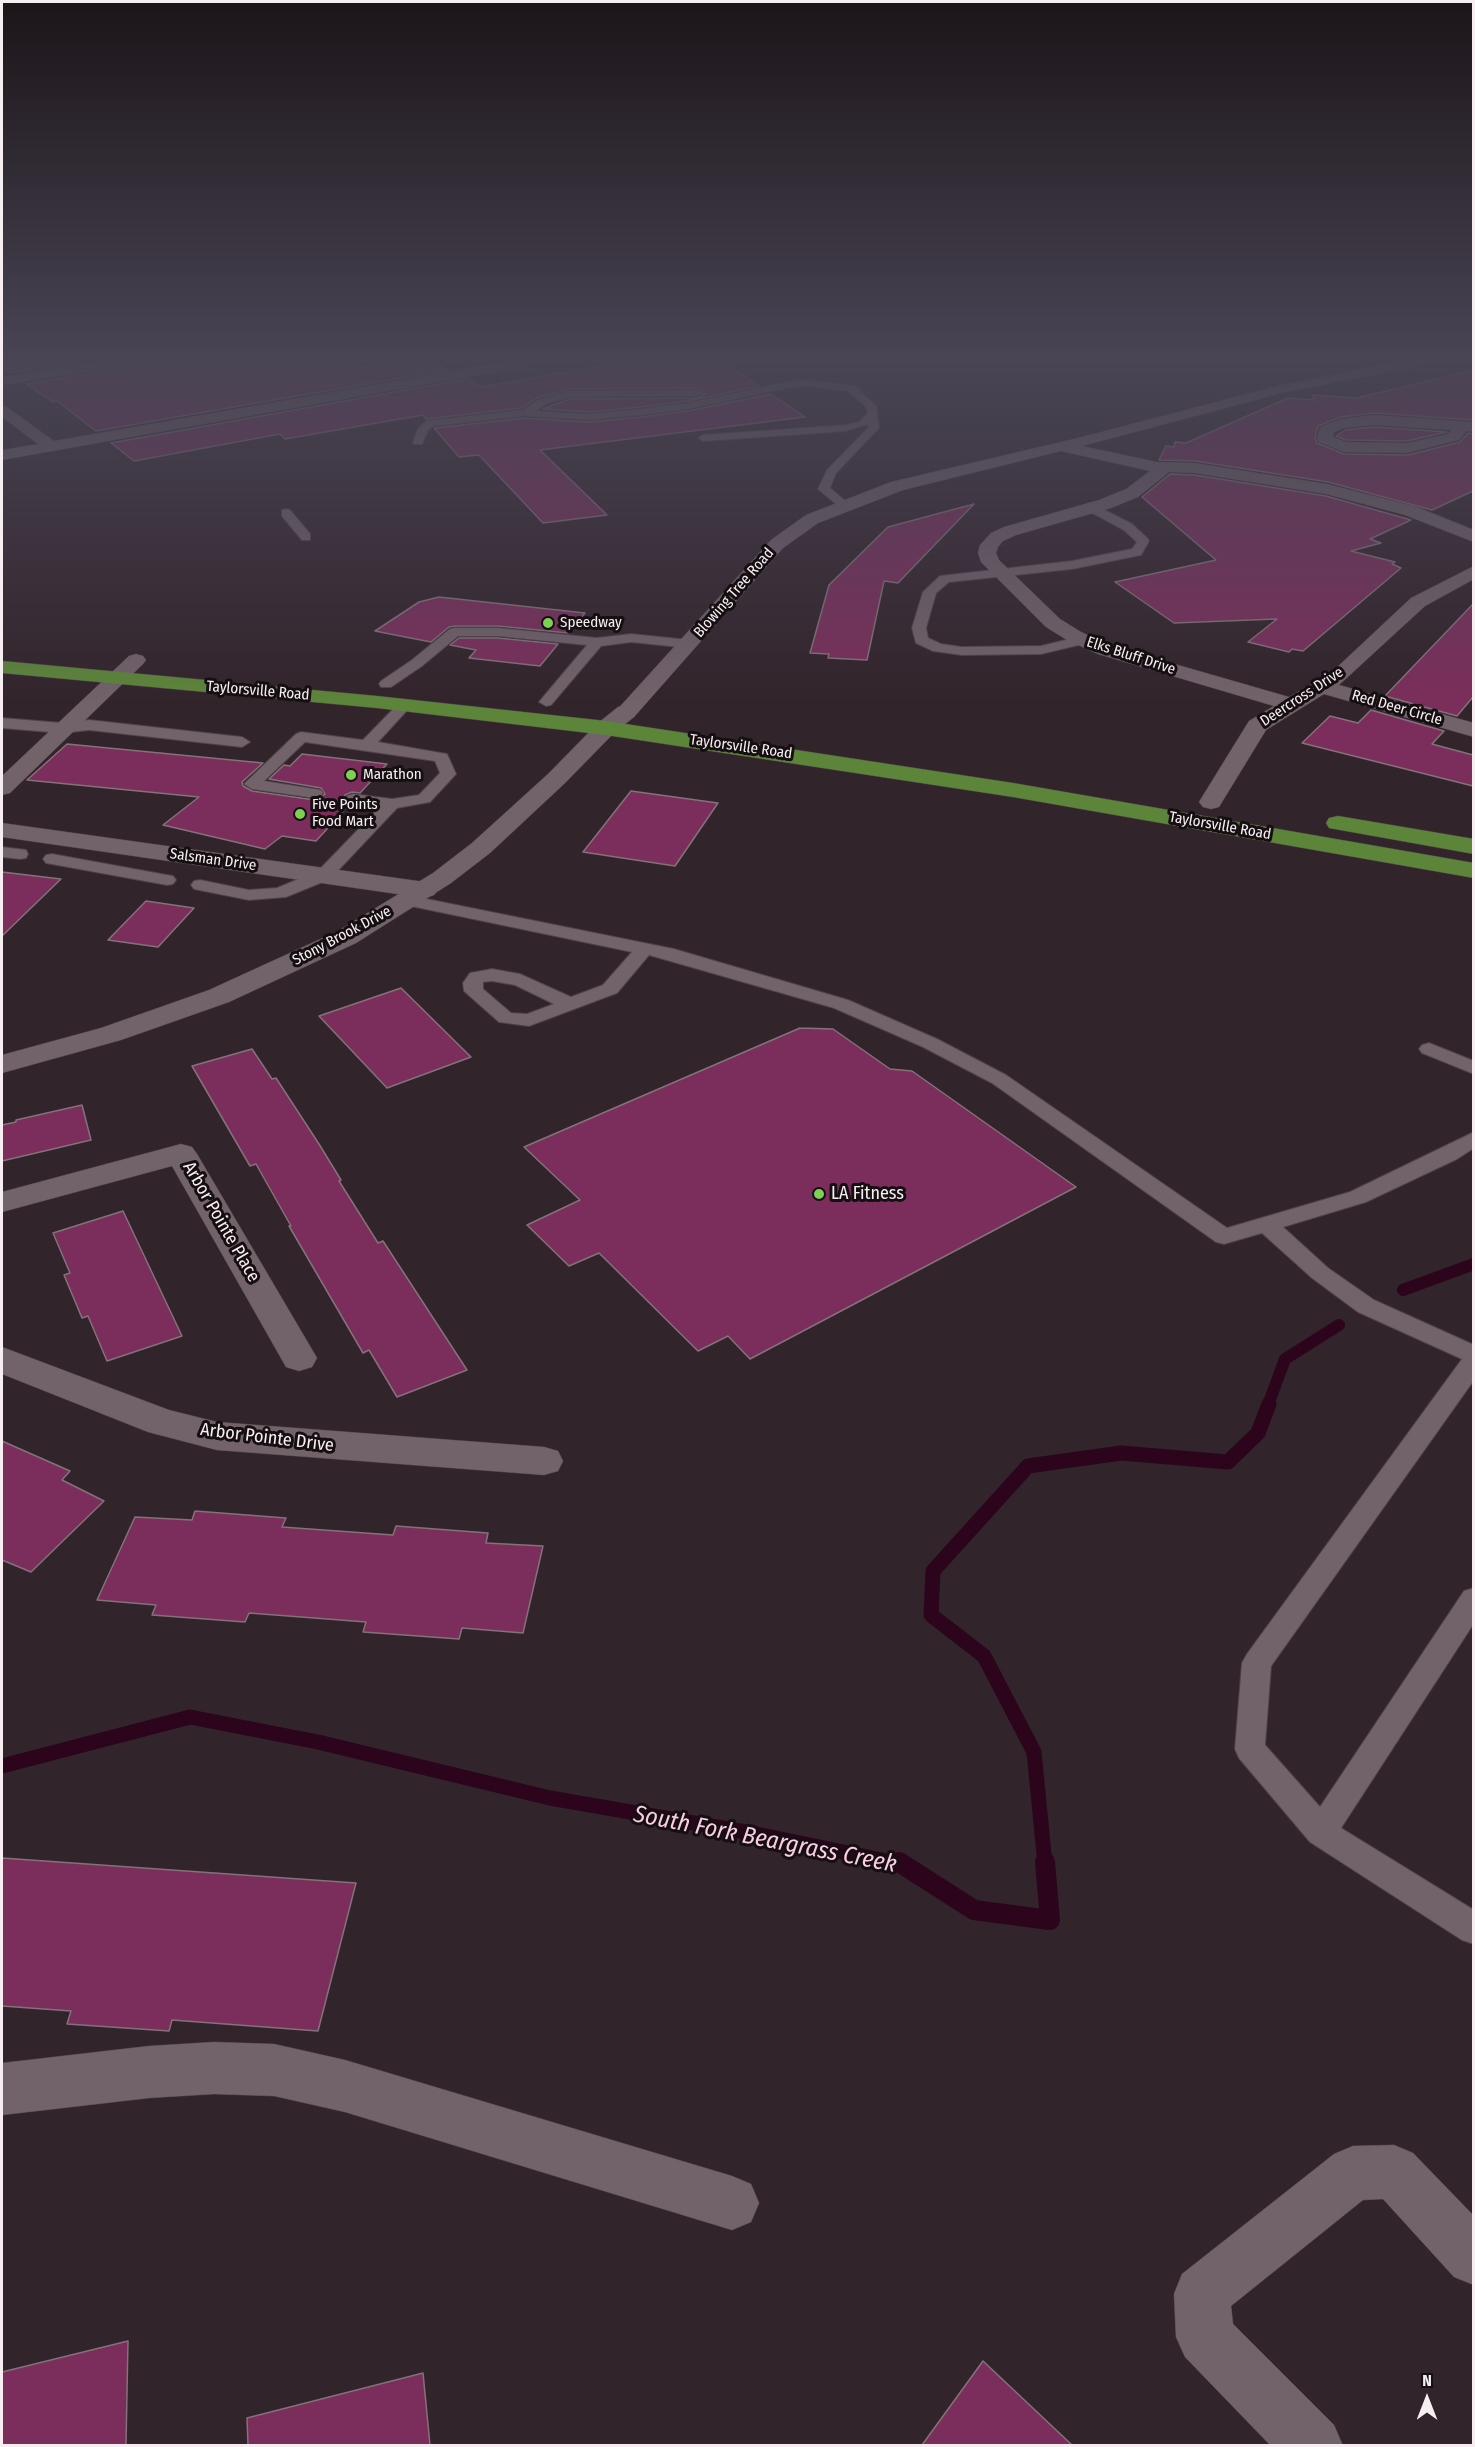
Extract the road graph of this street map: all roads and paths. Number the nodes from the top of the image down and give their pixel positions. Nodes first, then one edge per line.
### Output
1 (829, 476) edge
2 (938, 476) edge
3 (1154, 476) edge
4 (1249, 476) edge
5 (845, 506) junction
6 (1091, 507) junction
7 (285, 513) dead end
8 (1473, 519) edge
9 (1447, 525) junction
10 (306, 537) dead end
11 (1473, 537) edge
12 (1473, 571) edge
13 (1001, 573) junction
14 (1082, 640) junction
15 (597, 642) junction
16 (689, 644) junction
17 (2, 650) edge
18 (136, 660) junction
19 (2, 667) edge
20 (118, 677) junction
21 (386, 684) junction
22 (1321, 687) junction
23 (546, 702) junction
24 (405, 705) junction
25 (1292, 705) junction
26 (626, 712) junction
27 (682, 718) dead end
28 (2, 723) edge
29 (62, 728) junction
30 (606, 728) junction
31 (1473, 729) edge
32 (242, 742) dead end
33 (341, 742) junction
34 (370, 751) junction
35 (410, 752) junction
36 (327, 757) dead end
37 (399, 766) dead end
38 (2, 788) edge
39 (315, 793) dead end
40 (353, 799) dead end
41 (1211, 802) dead end
42 (392, 804) junction
43 (1315, 819) dead end
44 (2, 830) edge
45 (114, 846) junction
46 (1473, 847) edge
47 (2, 852) edge
48 (20, 854) dead end
49 (52, 859) dead end
50 (93, 865) junction
51 (1473, 871) edge
52 (324, 875) junction
53 (167, 880) dead end
54 (200, 885) dead end
55 (416, 895) junction
56 (645, 949) junction
57 (570, 1004) dead end
58 (1429, 1049) dead end
59 (2, 1064) edge
60 (1473, 1068) edge
61 (1473, 1138) edge
62 (2, 1202) edge
63 (1267, 1225) junction
64 (1473, 1355) edge
65 (299, 1358) dead end
66 (2, 1360) edge
67 (1473, 1361) edge
68 (544, 1461) dead end
69 (1473, 1599) edge
70 (1321, 1832) junction
71 (1473, 1929) edge
72 (2, 2089) edge
73 (732, 2203) dead end
74 (1473, 2257) edge
75 (1313, 2445) edge

1 - 5 lane
2 - 5 street, Blowing Tree Road
3 - 6 street, Elks Bluff Drive
4 - 9 street
5 - 16 street, Blowing Tree Road
6 - 13 street, Elks Bluff Drive
6 - 13 lane
7 - 10 lane
8 - 9 street
9 - 11 street
12 - 22 street, Deercross Drive
13 - 14 street, Elks Bluff Drive
13 - 14 lane
14 - 25 street, Elks Bluff Drive
15 - 16 lane
15 - 21 lane
15 - 23 lane
16 - 26 street, Blowing Tree Road
17 - 18 main road, Taylorsville Road
18 - 20 street
18 - 21 main road, Taylorsville Road
19 - 20 main road, Taylorsville Road
20 - 24 main road, Taylorsville Road
20 - 29 street
21 - 23 main road, Taylorsville Road
22 - 25 street, Deercross Drive
22 - 31 street, Red Deer Circle
23 - 26 main road, Taylorsville Road
24 - 30 main road, Taylorsville Road
24 - 34 lane
25 - 41 street, Deercross Drive
26 - 27 main road, Taylorsville Road
26 - 30 street, Stony Brook Drive
28 - 29 lane
29 - 32 lane
29 - 38 street
30 - 51 main road, Taylorsville Road
30 - 55 street, Stony Brook Drive
33 - 34 lane
33 - 36 lane
33 - 39 lane
34 - 35 lane
35 - 37 lane
35 - 42 lane
40 - 42 lane
42 - 52 lane
43 - 46 main road
44 - 45 street, Salsman Drive
45 - 50 lane
45 - 52 street, Salsman Drive
47 - 48 lane
49 - 50 lane
50 - 53 lane
52 - 54 lane
52 - 55 street, Salsman Drive
55 - 56 lane
55 - 59 street, Stony Brook Drive
56 - 57 lane
56 - 63 lane
58 - 60 lane
61 - 63 lane
62 - 65 street, Arbor Pointe Place
63 - 64 lane
66 - 68 street, Arbor Pointe Drive
67 - 70 lane
69 - 70 lane
70 - 71 lane
72 - 73 street
74 - 75 street

